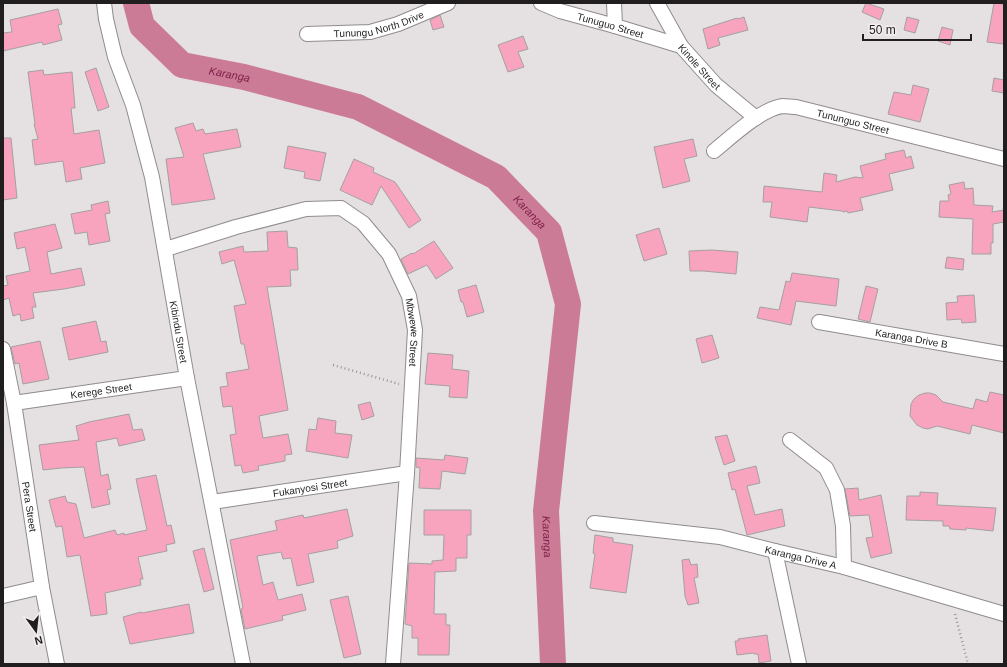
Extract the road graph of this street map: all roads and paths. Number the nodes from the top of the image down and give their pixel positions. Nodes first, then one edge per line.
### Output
1 (104, 3) edge
2 (448, 3) edge
3 (541, 3) edge
4 (614, 3) edge
5 (657, 3) edge
6 (615, 26) junction
7 (307, 34) dead end
8 (681, 46) junction
9 (756, 118) junction
10 (714, 152) dead end
11 (1004, 159) edge
12 (166, 249) junction
13 (819, 322) dead end
14 (3, 349) edge
15 (1004, 354) edge
16 (333, 365) dead end
17 (187, 378) junction
18 (411, 387) junction
19 (14, 403) junction
20 (790, 440) dead end
21 (407, 473) junction
22 (212, 502) junction
23 (594, 523) dead end
24 (775, 551) junction
25 (844, 567) junction
26 (42, 587) junction
27 (3, 596) edge
28 (951, 598) junction
29 (1004, 614) edge
30 (57, 664) edge
31 (243, 664) edge
32 (393, 664) edge
33 (799, 664) edge
34 (968, 664) edge

1 - 12 street, Kibindu Street
2 - 7 street, Tunungu North Drive
3 - 6 street, Tunuguo Street
4 - 6 street
5 - 8 street, Kinole Street
6 - 8 street, Tunuguo Street
8 - 9 street, Kinole Street
9 - 10 street, Tununguo Street
9 - 11 street, Tununguo Street
12 - 17 street, Kibindu Street
12 - 18 street, Mbwewe Street
13 - 15 street, Karanga Drive B
14 - 19 street, Pera Street
16 - 18 path
17 - 19 street, Kerege Street
17 - 22 street, Kibindu Street
18 - 21 street, Mbwewe Street
19 - 26 street, Pera Street
20 - 25 street
21 - 22 street, Fukanyosi Street
21 - 32 street, Mbwewe Street
22 - 31 street, Kibindu Street
23 - 24 street, Karanga Drive A
24 - 25 street, Karanga Drive A
24 - 33 street
25 - 28 street, Karanga Drive A
26 - 27 street
26 - 30 street, Pera Street
28 - 29 street, Karanga Drive A
28 - 34 path

